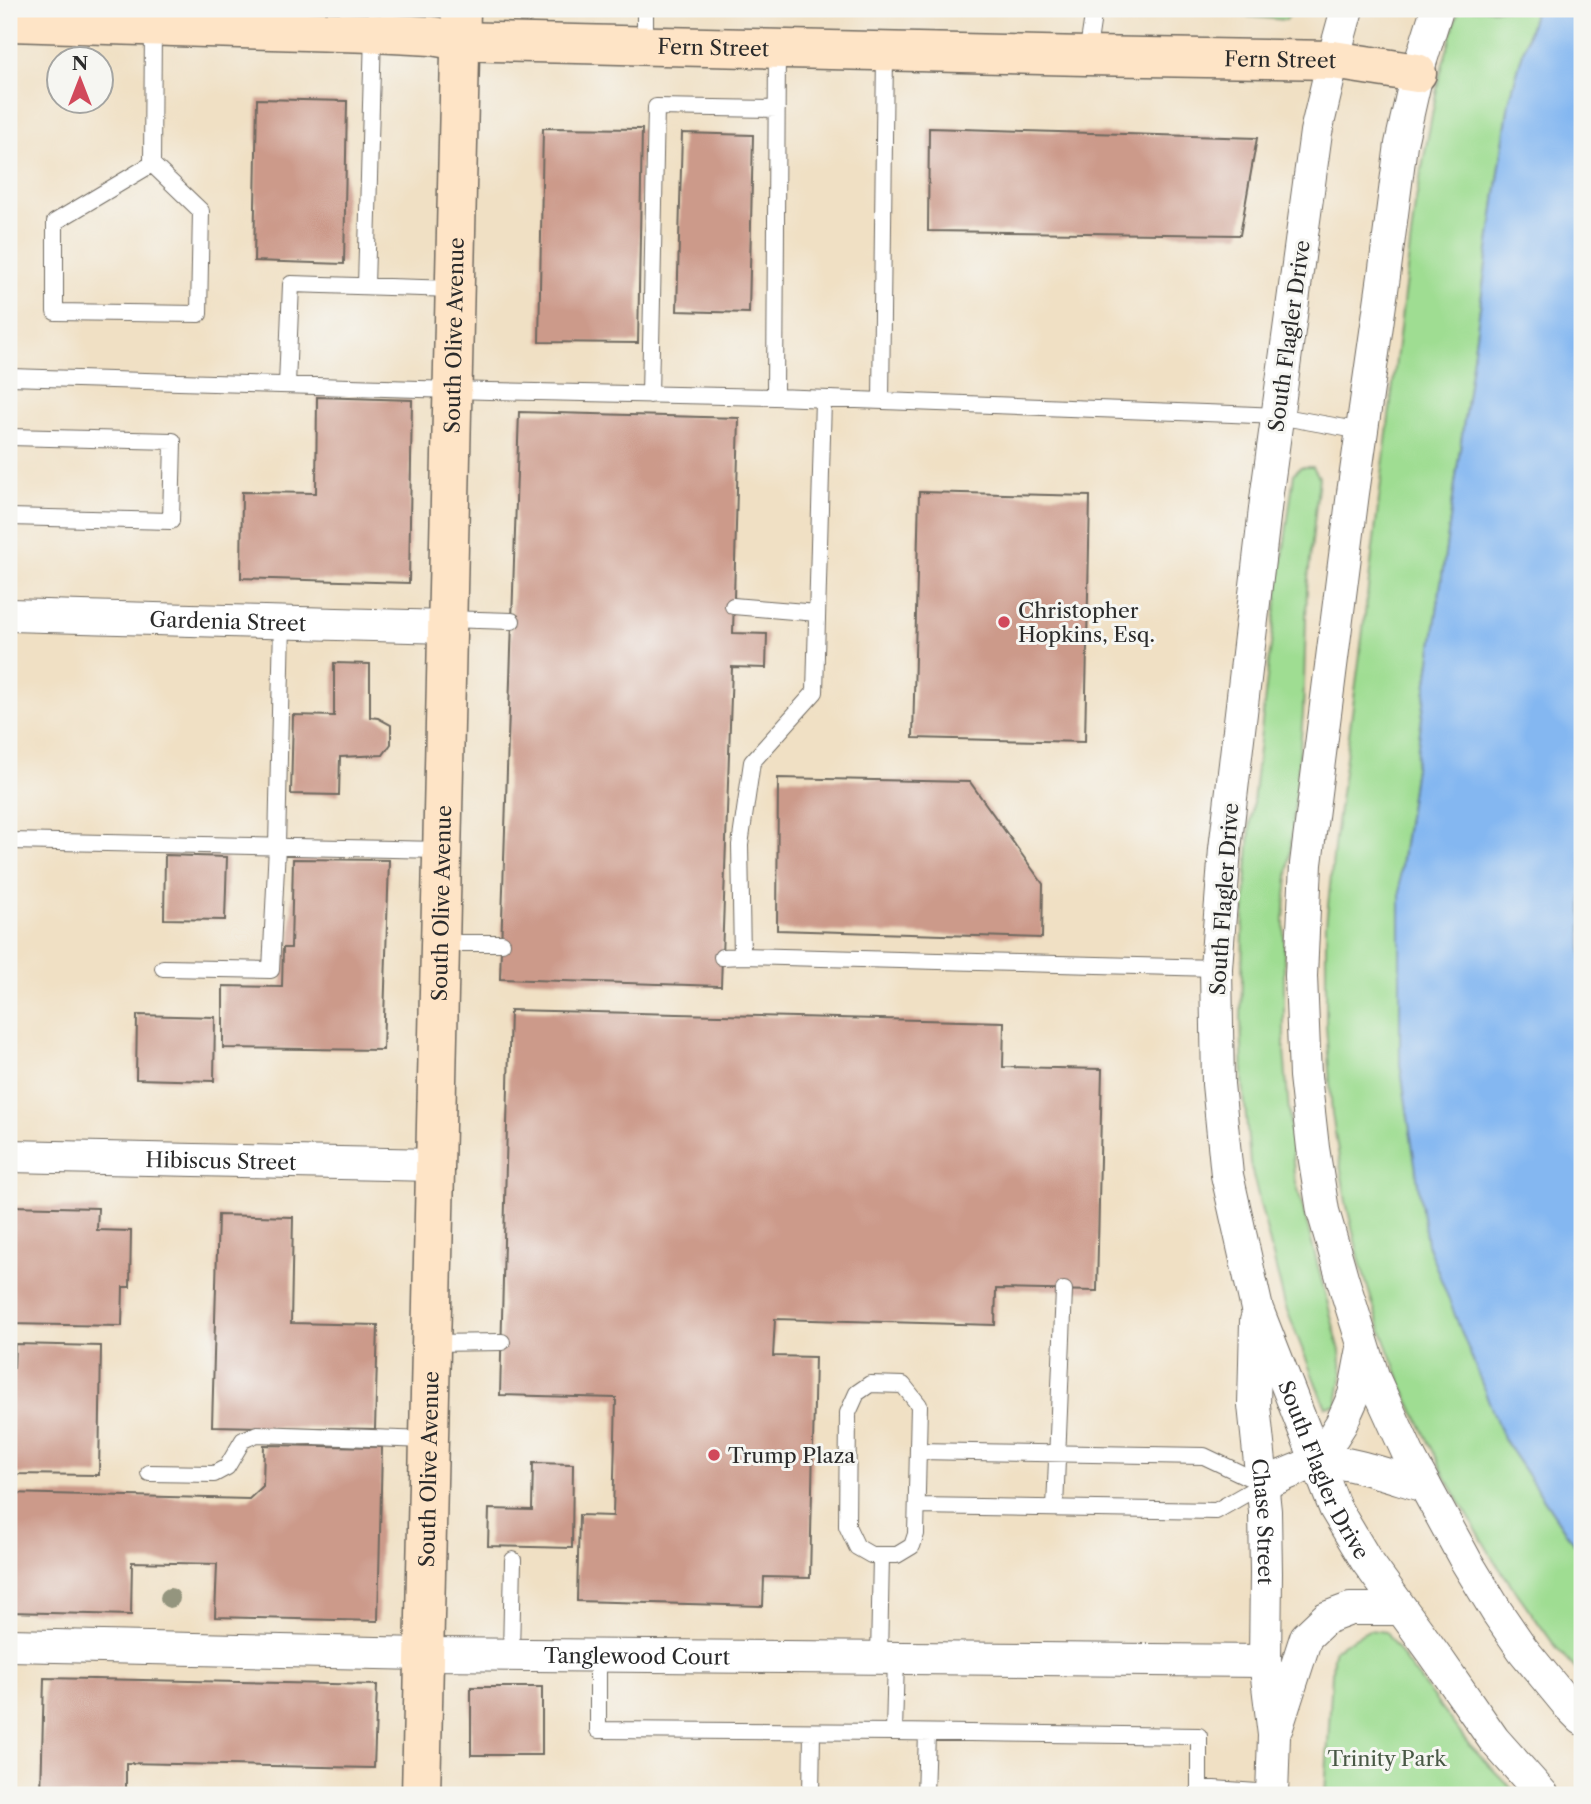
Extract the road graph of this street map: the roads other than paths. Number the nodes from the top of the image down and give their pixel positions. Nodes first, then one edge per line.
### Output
1 (1094, 9) edge
2 (1346, 9) edge
3 (1437, 9) edge
4 (84, 16) edge
5 (153, 17) edge
6 (217, 18) edge
7 (9, 22) edge
8 (460, 25) edge
9 (645, 27) edge
10 (373, 33) junction
11 (777, 48) junction
12 (885, 51) junction
13 (1087, 56) junction
14 (1333, 60) junction
15 (1417, 73) junction
16 (777, 109) junction
17 (152, 164) junction
18 (366, 286) junction
19 (454, 289) junction
20 (9, 377) edge
21 (287, 385) junction
22 (451, 390) junction
23 (650, 395) junction
24 (775, 397) junction
25 (822, 399) junction
26 (881, 401) junction
27 (1278, 416) junction
28 (1362, 431) junction
29 (9, 437) edge
30 (9, 517) edge
31 (733, 606) dead end
32 (817, 613) junction
33 (9, 615) edge
34 (512, 621) dead end
35 (282, 622) junction
36 (446, 623) junction
37 (9, 841) edge
38 (277, 846) junction
39 (441, 850) junction
40 (439, 943) junction
41 (502, 943) dead end
42 (742, 956) junction
43 (722, 957) dead end
44 (163, 968) dead end
45 (1216, 968) junction
46 (9, 1156) edge
47 (434, 1165) junction
48 (1065, 1290) dead end
49 (1257, 1309) junction
50 (502, 1342) dead end
51 (431, 1343) junction
52 (1363, 1345) junction
53 (428, 1440) junction
54 (919, 1451) junction
55 (1057, 1454) junction
56 (1317, 1462) junction
57 (149, 1473) dead end
58 (1263, 1484) junction
59 (1425, 1486) junction
60 (918, 1506) junction
61 (1055, 1508) junction
62 (881, 1555) junction
63 (513, 1560) dead end
64 (1401, 1609) junction
65 (9, 1645) edge
66 (424, 1654) junction
67 (512, 1654) junction
68 (598, 1655) junction
69 (887, 1658) junction
70 (1265, 1661) junction
71 (1582, 1719) edge
72 (813, 1732) junction
73 (894, 1732) junction
74 (927, 1733) junction
75 (1274, 1735) junction
76 (1199, 1792) edge
77 (1272, 1794) edge
78 (421, 1795) edge
79 (811, 1795) edge
80 (925, 1795) edge
81 (1543, 1795) edge

1 - 13 lane
2 - 14 street, South Flagler Drive
3 - 15 street
4 - 5 street, Fern Street
4 - 7 street, Fern Street
5 - 6 street, Fern Street
5 - 17 lane
6 - 10 street, Fern Street
8 - 9 street, Fern Street
8 - 10 street, Fern Street
8 - 19 street, South Olive Avenue
9 - 11 street, Fern Street
10 - 18 lane
11 - 12 street, Fern Street
11 - 16 lane
12 - 13 street, Fern Street
12 - 26 lane
13 - 14 street, Fern Street
14 - 15 street, Fern Street
14 - 27 street, South Flagler Drive
15 - 28 street
16 - 23 lane
16 - 24 lane
17 - 17 lane
18 - 19 lane
18 - 21 lane
19 - 22 street, South Olive Avenue
20 - 21 lane
21 - 22 lane
22 - 23 lane
22 - 36 street, South Olive Avenue
23 - 24 lane
24 - 25 lane
25 - 26 lane
25 - 32 lane
26 - 27 lane
27 - 28 lane
27 - 45 street, South Flagler Drive
28 - 52 street
29 - 30 lane
31 - 32 lane
32 - 42 lane
33 - 35 street, Gardenia Street
34 - 36 lane
35 - 36 street, Gardenia Street
35 - 38 lane
36 - 39 street, South Olive Avenue
37 - 38 lane
38 - 39 lane
38 - 44 lane
39 - 40 street, South Olive Avenue
40 - 41 lane
40 - 47 street, South Olive Avenue
42 - 43 lane
42 - 45 lane
45 - 49 street, South Flagler Drive
46 - 47 street, Hibiscus Street
47 - 51 street, South Olive Avenue
48 - 55 lane
49 - 56 street, South Flagler Drive
49 - 58 street, Chase Street
50 - 51 lane
51 - 53 street, South Olive Avenue
52 - 56 street
52 - 59 street
53 - 57 lane
53 - 66 street, South Olive Avenue
54 - 55 lane
54 - 60 lane
54 - 62 lane
55 - 58 lane
55 - 61 lane
56 - 58 street
56 - 59 street
56 - 64 street, South Flagler Drive
58 - 61 lane
58 - 70 street, Chase Street
59 - 71 street
60 - 61 lane
60 - 62 lane
62 - 69 lane
63 - 67 lane
64 - 75 street, Chase Street
64 - 81 street, South Flagler Drive
65 - 66 street, Tanglewood Court
66 - 67 street, Tanglewood Court
66 - 78 street, South Olive Avenue
67 - 68 street, Tanglewood Court
68 - 69 street, Tanglewood Court
68 - 72 lane
69 - 70 street, Tanglewood Court
69 - 73 lane
70 - 75 street, Chase Street
72 - 73 lane
72 - 79 lane
73 - 74 lane
74 - 76 lane
74 - 80 lane
75 - 77 street, Chase Street
76 - 77 lane

